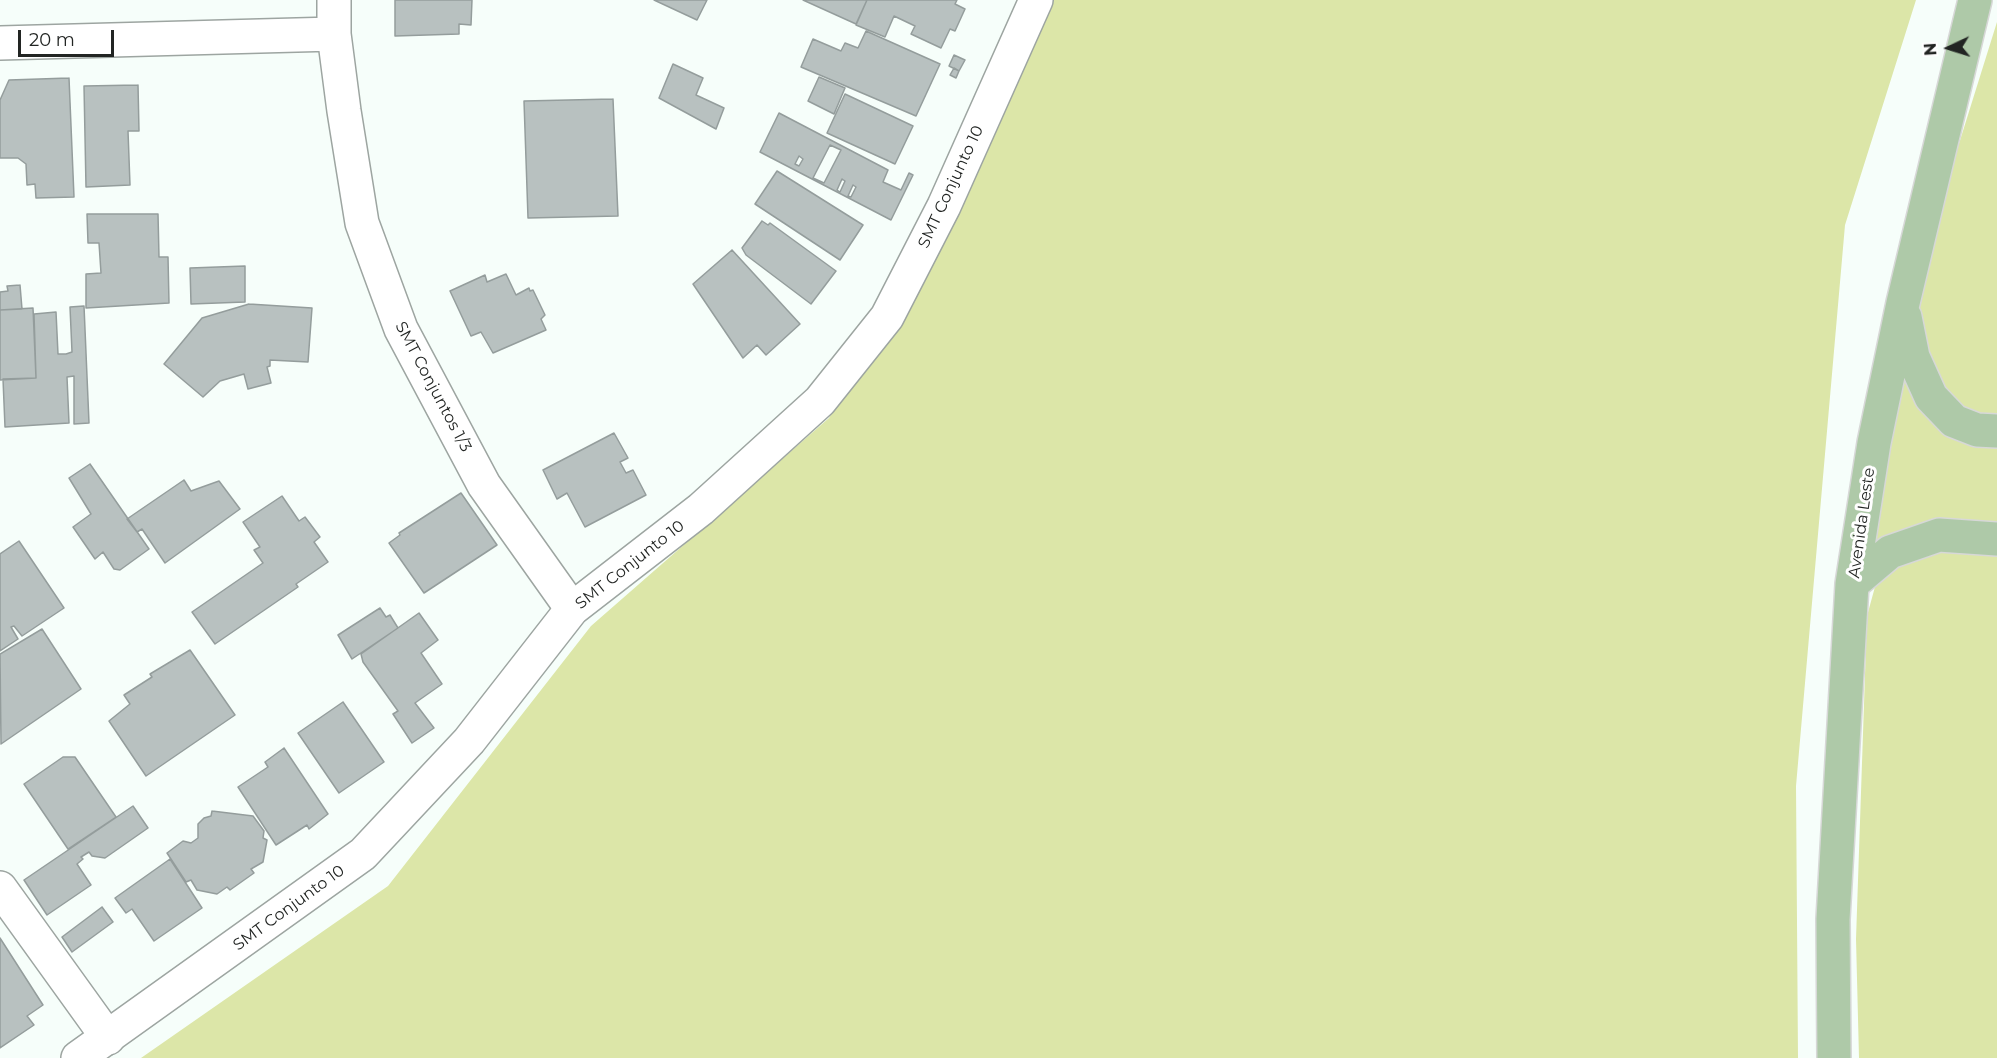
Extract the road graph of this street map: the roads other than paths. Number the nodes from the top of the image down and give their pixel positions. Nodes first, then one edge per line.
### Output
1 (334, 0) edge
2 (1036, 0) edge
3 (1975, 0) edge
4 (334, 34) junction
5 (0, 43) edge
6 (1903, 303) junction
7 (1997, 431) edge
8 (1997, 540) edge
9 (1852, 584) junction
10 (572, 609) junction
11 (0, 888) edge
12 (108, 1038) junction
13 (78, 1058) edge
14 (1834, 1058) edge

1 - 4 street, SMT Conjuntos 1/3
2 - 10 street, SMT Conjunto 10
3 - 6 main road, Avenida Leste
4 - 5 street
4 - 10 street, SMT Conjuntos 1/3
6 - 7 main road
6 - 9 main road, Avenida Leste
8 - 9 main road
9 - 14 main road, Avenida Leste
10 - 12 street, SMT Conjunto 10
11 - 12 street
12 - 13 street, SMT Conjunto 10

